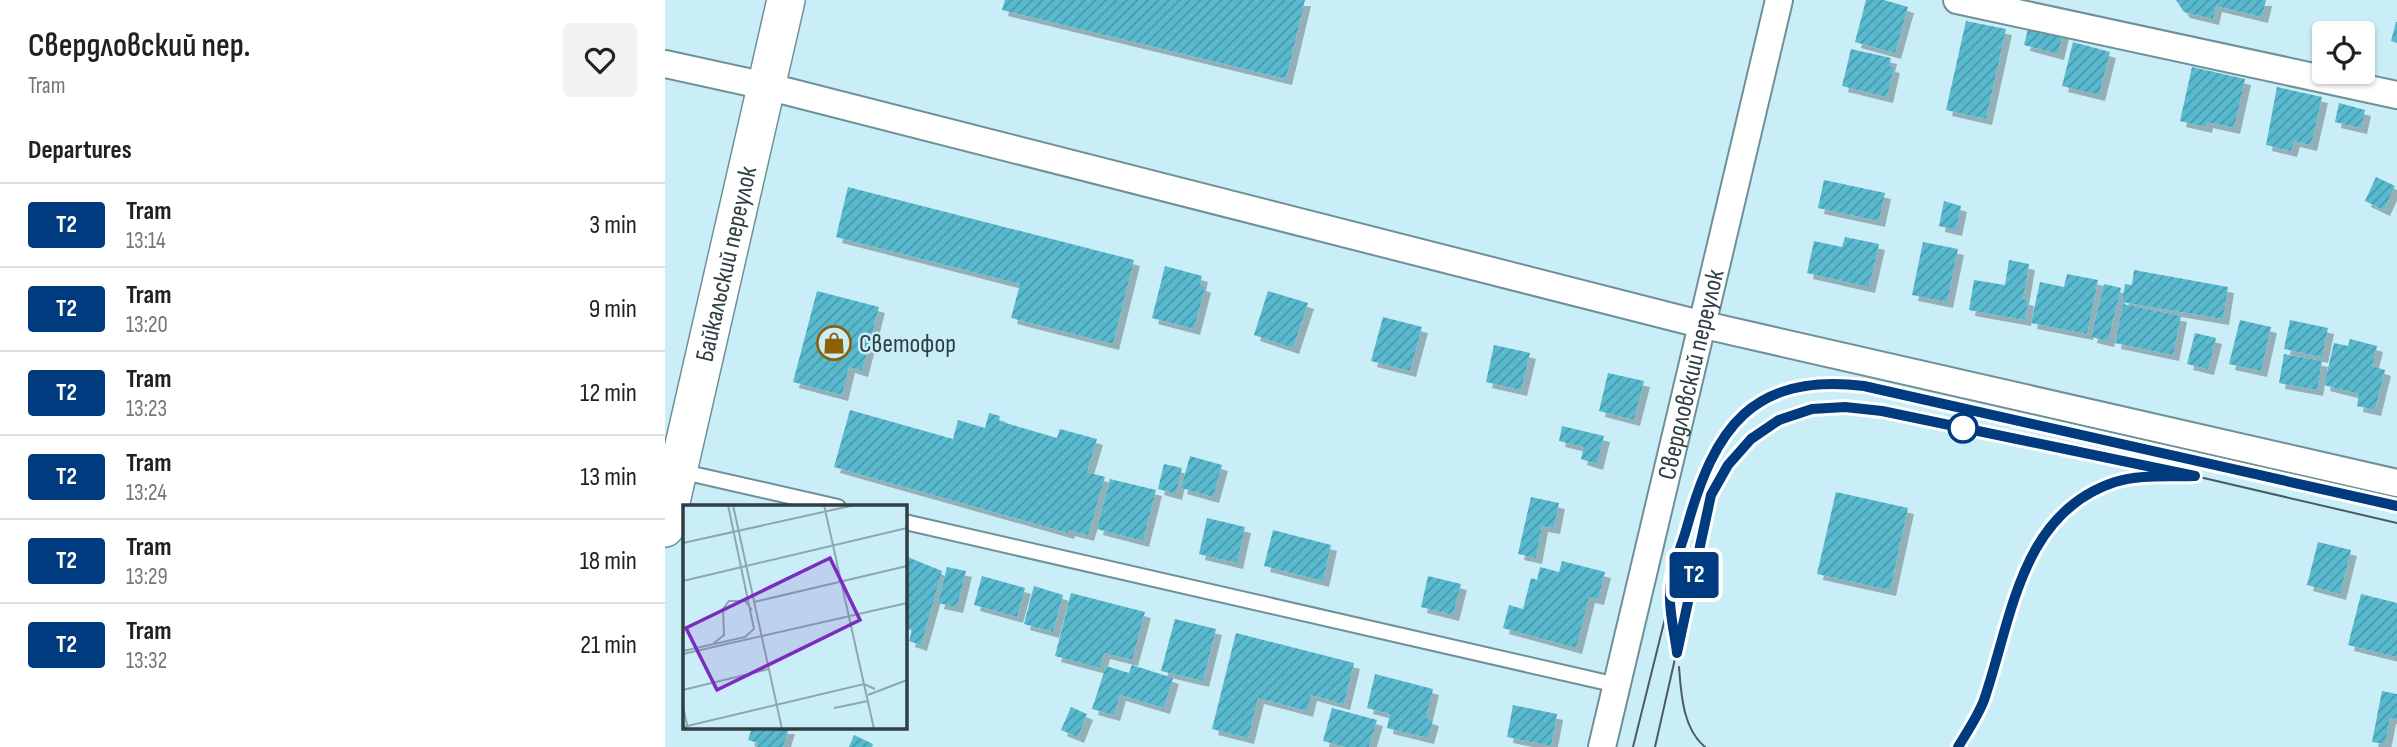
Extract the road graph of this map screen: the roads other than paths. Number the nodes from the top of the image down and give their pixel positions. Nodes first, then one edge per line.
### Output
1 (786, 0) edge
2 (1779, 0) edge
3 (1957, 0) edge
4 (665, 64) edge
5 (766, 86) junction
6 (2397, 95) edge
7 (1700, 324) junction
8 (672, 469) edge
9 (2397, 483) edge
10 (829, 505) edge
11 (907, 522) edge
12 (665, 528) edge
13 (1617, 685) junction
14 (1602, 747) edge

1 - 5 main road, Байкальский переулок
2 - 7 street, Свердловский переулок
3 - 6 street
4 - 5 street
5 - 7 street
5 - 8 main road, Байкальский переулок
7 - 9 street
7 - 13 street, Свердловский переулок
8 - 10 lane
8 - 12 main road, Байкальский переулок
11 - 13 lane
13 - 14 street, Свердловский переулок

